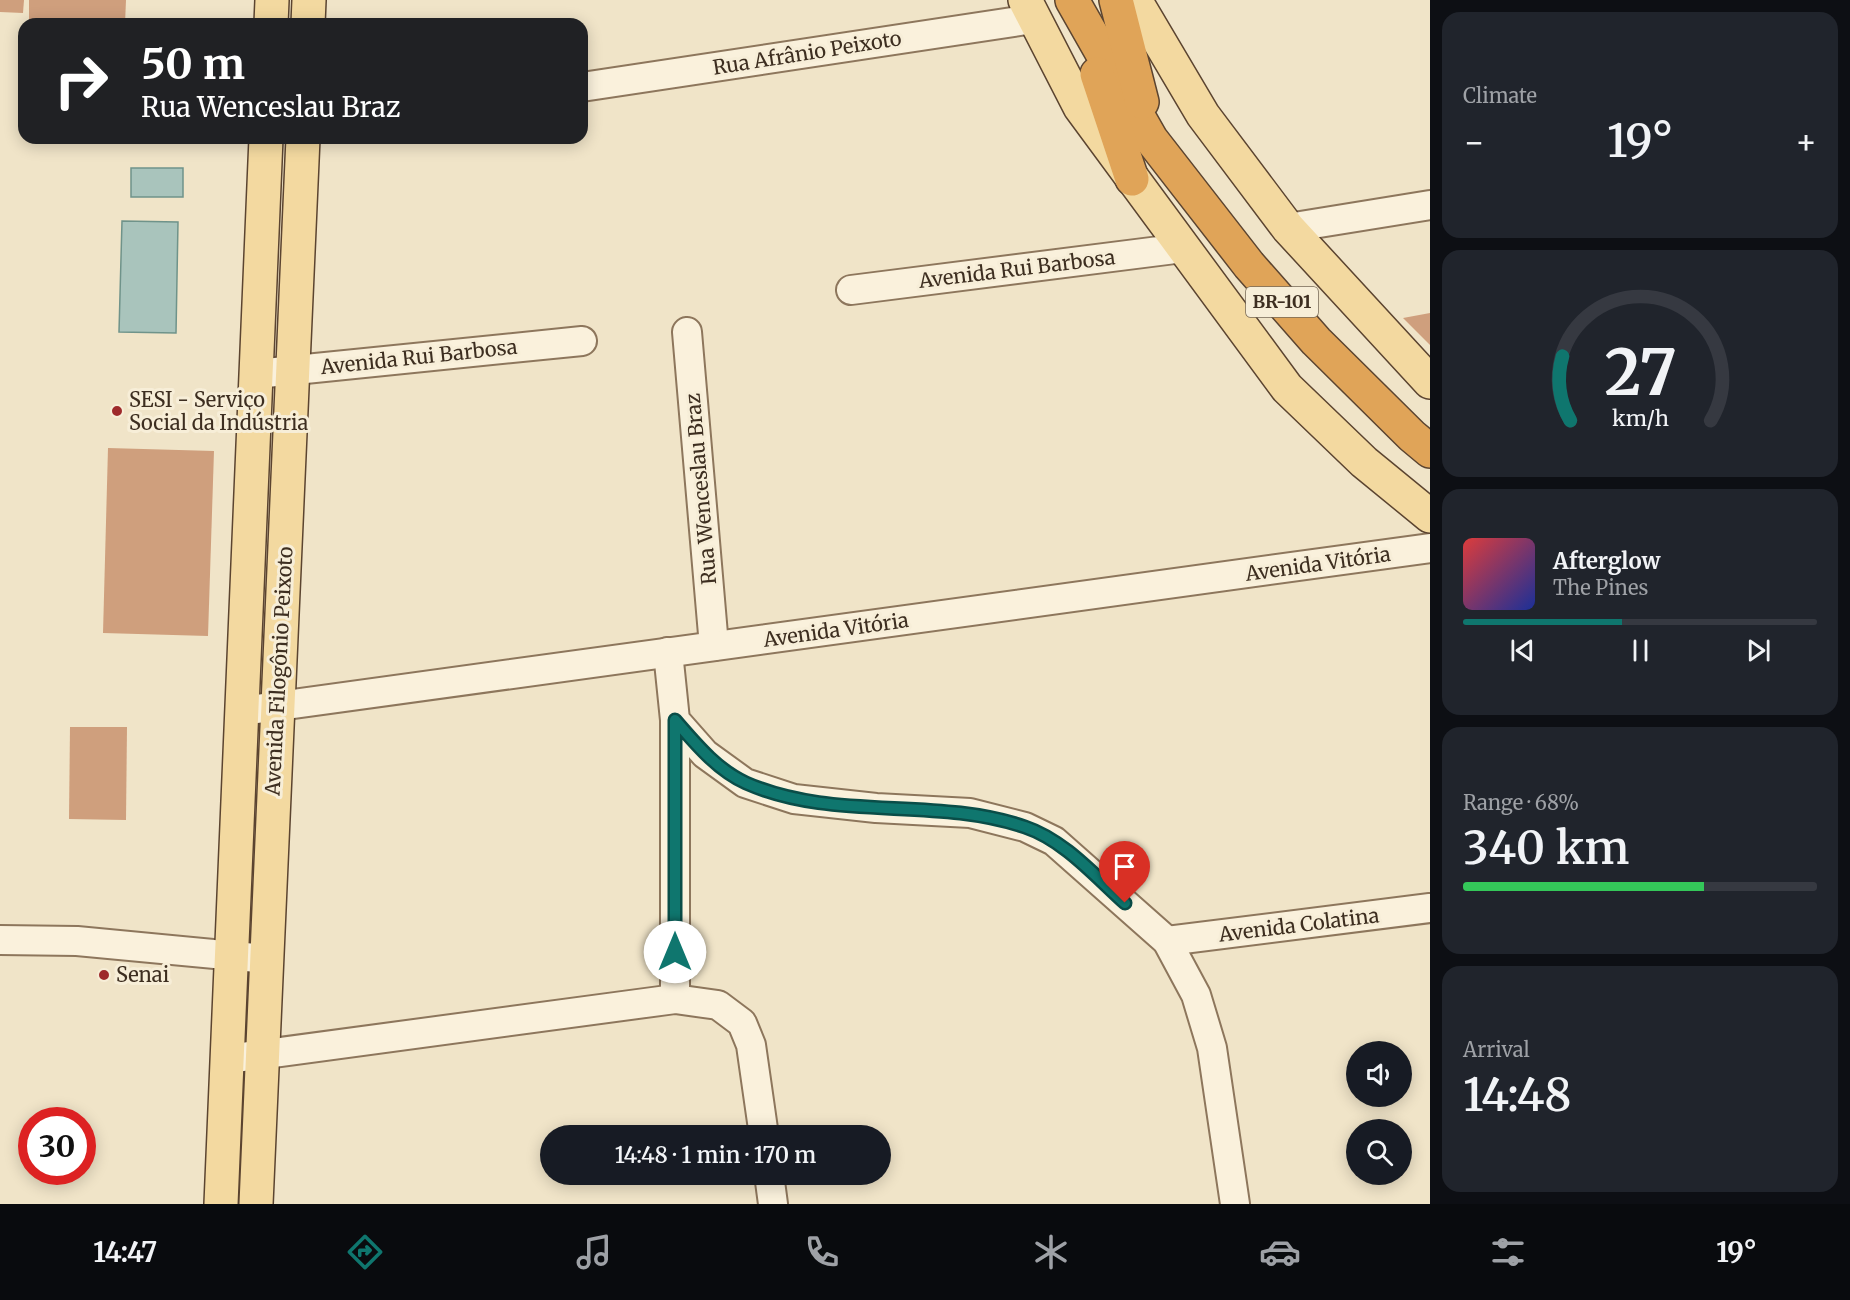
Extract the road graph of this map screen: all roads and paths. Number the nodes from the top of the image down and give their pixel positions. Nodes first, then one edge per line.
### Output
1 (272, 0) edge
2 (309, 0) edge
3 (1116, 0) edge
4 (1135, 0) edge
5 (1074, 6) edge
6 (1029, 9) edge
7 (271, 18) edge
8 (308, 18) edge
9 (588, 86) edge
10 (1151, 139) junction
11 (266, 144) edge
12 (303, 144) edge
13 (1132, 179) junction
14 (1430, 205) edge
15 (1288, 228) junction
16 (1183, 248) junction
17 (851, 291) dead end
18 (687, 332) dead end
19 (582, 341) dead end
20 (292, 370) junction
21 (256, 374) junction
22 (1430, 382) edge
23 (1430, 451) edge
24 (1430, 516) edge
25 (1430, 549) edge
26 (714, 646) junction
27 (668, 652) junction
28 (278, 705) junction
29 (242, 711) junction
30 (675, 720) junction
31 (1430, 908) edge
32 (0, 940) edge
33 (1167, 941) junction
34 (232, 954) junction
35 (267, 959) junction
36 (675, 999) junction
37 (262, 1054) junction
38 (228, 1059) junction
39 (762, 1125) edge
40 (770, 1185) edge
41 (221, 1204) edge
42 (256, 1204) edge
43 (773, 1204) edge
44 (1235, 1204) edge

1 - 7 main road
2 - 8 main road
3 - 10 highway
4 - 15 main road
5 - 10 highway, BR-101
5 - 13 highway
6 - 9 street, Rua Afrânio Peixoto
6 - 13 main road
10 - 23 highway, BR-101
11 - 21 main road, Avenida Filogônio Peixoto
12 - 20 main road, Avenida Filogônio Peixoto
13 - 16 main road
14 - 15 street
15 - 22 main road
16 - 17 street, Avenida Rui Barbosa
16 - 24 main road
18 - 26 street, Rua Wenceslau Braz
19 - 20 street, Avenida Rui Barbosa
20 - 21 street, Avenida Rui Barbosa
20 - 28 main road, Avenida Filogônio Peixoto
21 - 29 main road, Avenida Filogônio Peixoto
25 - 26 street, Avenida Vitória
26 - 27 street, Avenida Vitória
27 - 28 street, Avenida Vitória
27 - 30 street
28 - 29 street, Avenida Vitória
28 - 35 main road, Avenida Filogônio Peixoto
29 - 34 main road, Avenida Filogônio Peixoto
30 - 33 street
30 - 36 street
31 - 33 street, Avenida Colatina
32 - 34 street
33 - 44 street
34 - 35 street
34 - 38 main road, Avenida Filogônio Peixoto
35 - 37 main road, Avenida Filogônio Peixoto
36 - 37 street
36 - 39 street
37 - 38 street
37 - 42 main road, Avenida Filogônio Peixoto
38 - 41 main road, Avenida Filogônio Peixoto
40 - 43 street

